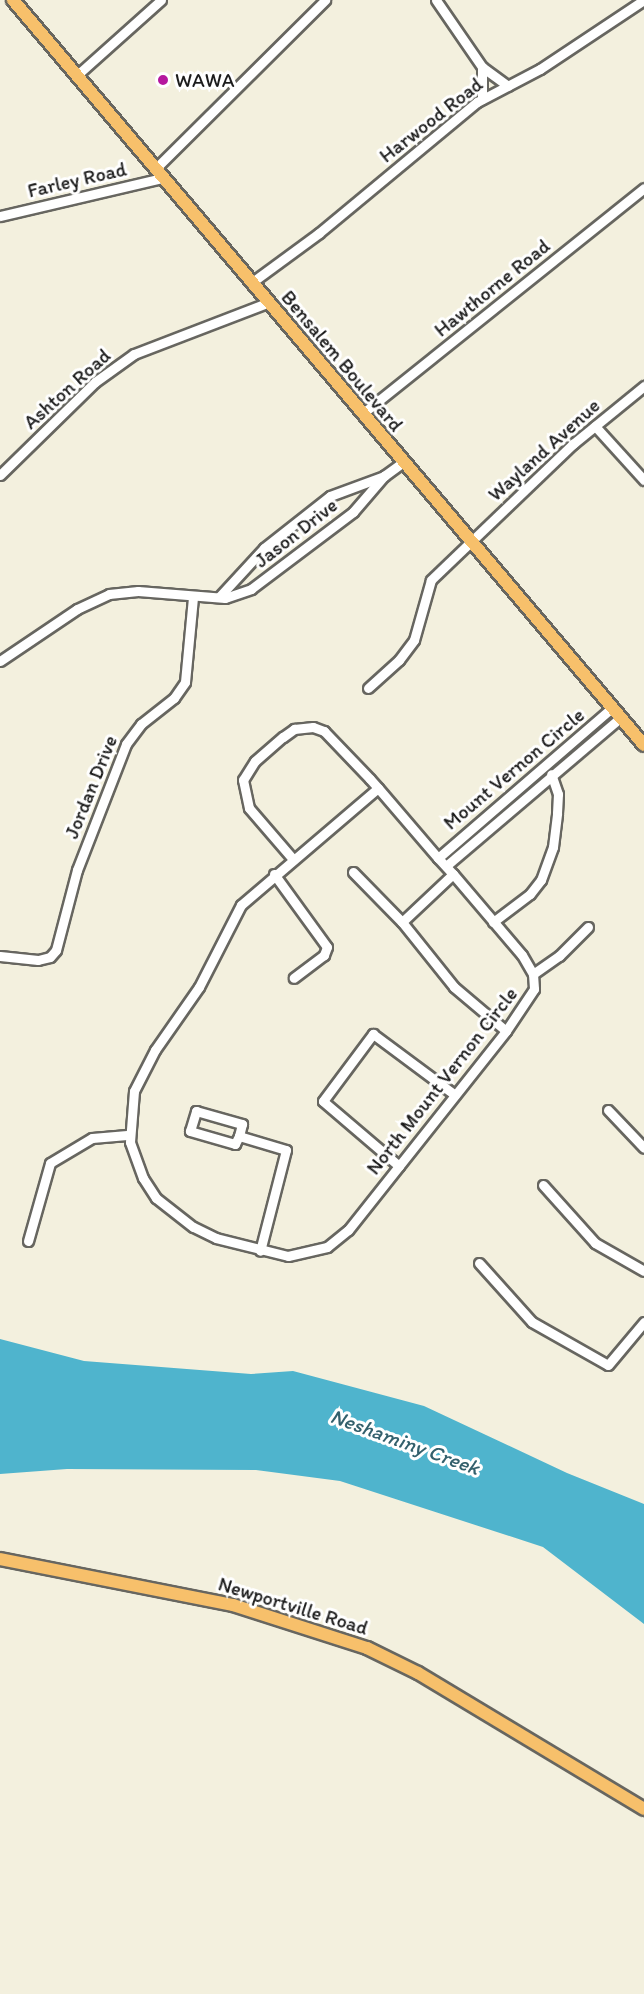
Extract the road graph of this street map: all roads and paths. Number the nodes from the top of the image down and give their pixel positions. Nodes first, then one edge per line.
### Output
1 (13, 0) edge
2 (161, 0) edge
3 (325, 0) edge
4 (436, 0) edge
5 (644, 0) edge
6 (482, 67) junction
7 (76, 76) junction
8 (508, 86) junction
9 (482, 99) junction
10 (159, 174) junction
11 (644, 188) edge
12 (0, 216) edge
13 (251, 283) junction
14 (267, 303) junction
15 (644, 386) edge
16 (362, 414) junction
17 (595, 426) junction
18 (403, 462) junction
19 (0, 475) edge
20 (384, 476) junction
21 (644, 480) edge
22 (471, 542) junction
23 (219, 597) junction
24 (193, 598) junction
25 (0, 662) edge
26 (368, 688) dead end
27 (616, 713) junction
28 (644, 745) edge
29 (551, 774) junction
30 (378, 788) junction
31 (292, 858) junction
32 (438, 858) junction
33 (446, 866) junction
34 (353, 872) dead end
35 (274, 874) junction
36 (453, 874) junction
37 (402, 922) junction
38 (493, 922) junction
39 (588, 927) dead end
40 (0, 956) edge
41 (533, 974) junction
42 (294, 978) dead end
43 (506, 1031) junction
44 (455, 1095) junction
45 (608, 1110) dead end
46 (130, 1136) junction
47 (238, 1136) junction
48 (644, 1148) edge
49 (399, 1166) junction
50 (543, 1185) dead end
51 (28, 1241) dead end
52 (260, 1251) junction
53 (479, 1263) dead end
54 (644, 1271) edge
55 (644, 1322) edge
56 (0, 1559) edge
57 (644, 1809) edge

1 - 7 main road, Bensalem Boulevard
2 - 7 street
3 - 10 street
4 - 6 street
5 - 8 street, Harwood Road
6 - 8 street
6 - 9 street
7 - 10 main road, Bensalem Boulevard
8 - 9 street, Harwood Road
9 - 13 street, Harwood Road
10 - 12 street, Farley Road
10 - 13 main road, Bensalem Boulevard
11 - 16 street, Hawthorne Road
13 - 14 main road, Bensalem Boulevard
14 - 16 main road, Bensalem Boulevard
14 - 19 street, Ashton Road
15 - 17 street, Wayland Avenue
16 - 18 main road, Bensalem Boulevard
17 - 21 street
17 - 22 street, Wayland Avenue
18 - 20 street, Jason Drive
18 - 22 main road, Bensalem Boulevard
20 - 23 street, Jason Drive
20 - 23 street, Jason Drive
22 - 26 street, Wayland Avenue
22 - 27 main road, Bensalem Boulevard
23 - 24 street, Jason Drive
24 - 25 street, Jason Drive
24 - 40 street, Jordan Drive
27 - 28 main road, Bensalem Boulevard
27 - 29 street, Mount Vernon Circle
27 - 32 street, Mount Vernon Circle
29 - 33 street, Mount Vernon Circle
29 - 38 street
30 - 31 street, North Mount Vernon Circle
30 - 31 street, North Mount Vernon Circle
30 - 32 street, North Mount Vernon Circle
31 - 35 street, North Mount Vernon Circle
32 - 33 street, North Mount Vernon Circle
33 - 36 street, North Mount Vernon Circle
34 - 37 street
35 - 42 street
35 - 46 street, North Mount Vernon Circle
36 - 37 street
36 - 38 street, North Mount Vernon Circle
37 - 43 street
38 - 41 street, North Mount Vernon Circle
39 - 41 street
41 - 43 street, North Mount Vernon Circle
43 - 44 street, North Mount Vernon Circle
44 - 49 street, North Mount Vernon Circle
44 - 49 street
45 - 48 street
46 - 51 street
46 - 52 street, North Mount Vernon Circle
47 - 47 street
47 - 52 street
49 - 52 street, North Mount Vernon Circle
50 - 54 street
53 - 55 street
56 - 57 main road, Newportville Road

